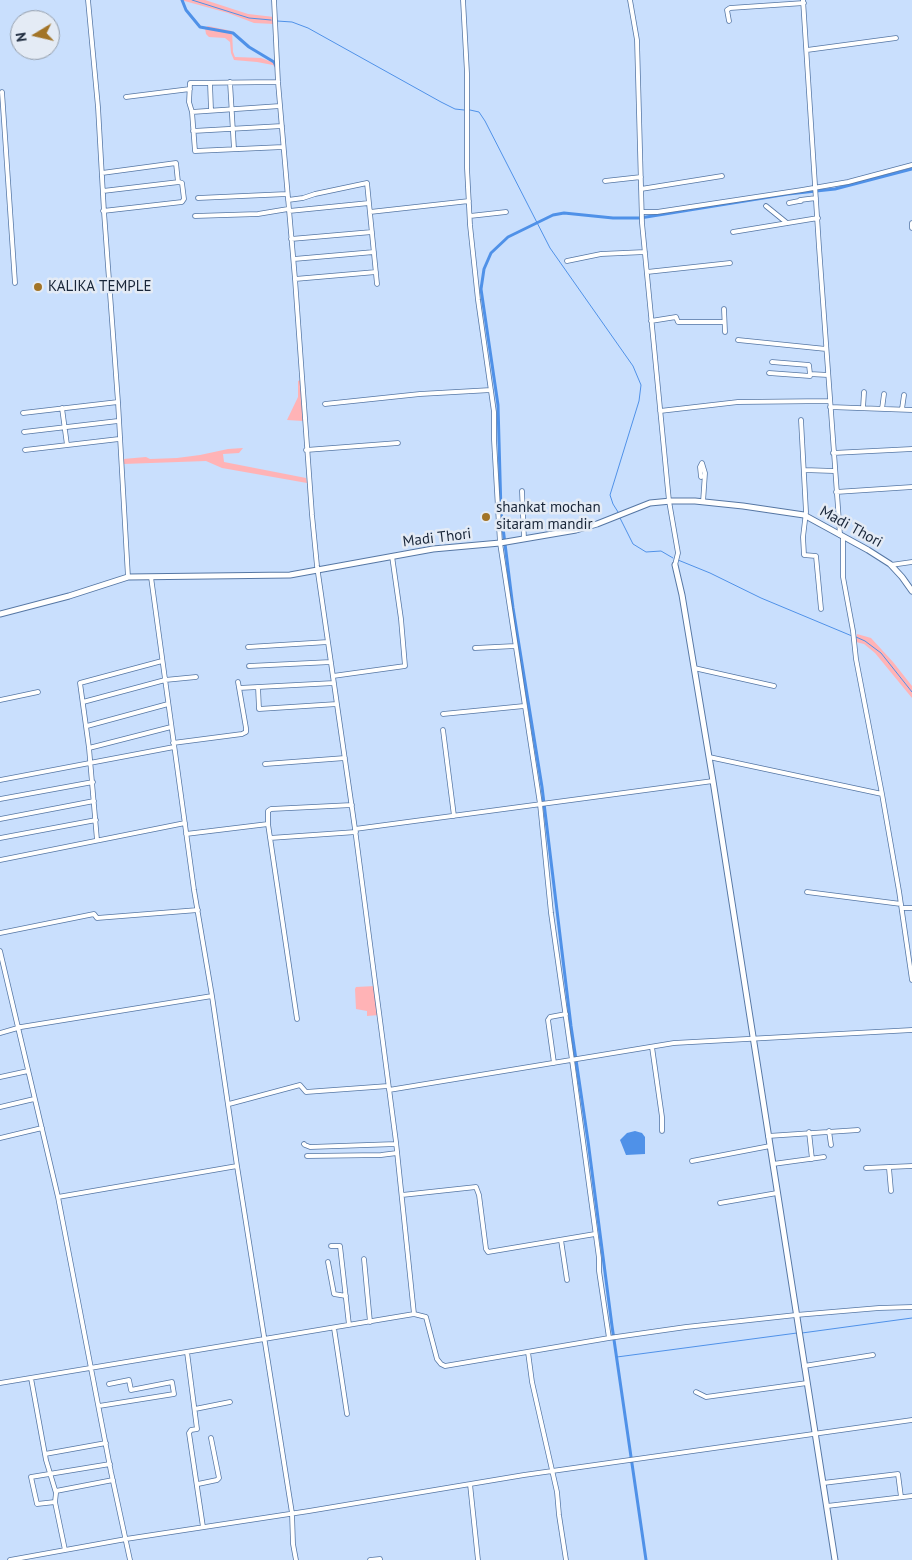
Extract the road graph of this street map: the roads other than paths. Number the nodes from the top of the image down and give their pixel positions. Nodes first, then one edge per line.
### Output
1 (88, 0) edge
2 (274, 0) edge
3 (463, 0) edge
4 (630, 0) edge
5 (804, 2) edge
6 (729, 21) dead end
7 (896, 38) dead end
8 (807, 50) junction
9 (230, 82) junction
10 (278, 82) junction
11 (210, 83) junction
12 (190, 89) junction
13 (2, 92) dead end
14 (126, 97) dead end
15 (280, 106) junction
16 (231, 109) junction
17 (211, 110) junction
18 (192, 112) junction
19 (282, 126) junction
20 (233, 129) junction
21 (193, 132) junction
22 (283, 147) junction
23 (234, 150) junction
24 (912, 165) edge
25 (102, 173) junction
26 (722, 176) dead end
27 (641, 177) junction
28 (605, 181) dead end
29 (178, 182) junction
30 (816, 188) junction
31 (641, 189) junction
32 (103, 191) junction
33 (287, 194) junction
34 (198, 198) dead end
35 (816, 198) junction
36 (288, 200) junction
37 (469, 201) junction
38 (369, 203) junction
39 (789, 203) dead end
40 (766, 206) dead end
41 (288, 210) junction
42 (104, 211) junction
43 (370, 212) junction
44 (506, 212) dead end
45 (642, 212) junction
46 (195, 216) dead end
47 (470, 216) junction
48 (818, 218) junction
49 (788, 223) junction
50 (912, 224) edge
51 (912, 228) edge
52 (372, 232) junction
53 (733, 232) dead end
54 (292, 239) junction
55 (374, 252) junction
56 (645, 252) junction
57 (294, 259) junction
58 (567, 261) dead end
59 (730, 263) dead end
60 (376, 272) junction
61 (646, 272) junction
62 (296, 278) junction
63 (15, 283) dead end
64 (377, 284) dead end
65 (724, 309) dead end
66 (651, 321) junction
67 (724, 322) junction
68 (724, 332) dead end
69 (738, 340) dead end
70 (826, 349) junction
71 (772, 362) dead end
72 (769, 373) dead end
73 (810, 374) junction
74 (828, 375) junction
75 (492, 390) junction
76 (864, 392) dead end
77 (884, 394) dead end
78 (904, 395) dead end
79 (118, 402) junction
80 (324, 404) dead end
81 (830, 404) junction
82 (62, 408) junction
83 (862, 408) junction
84 (882, 409) junction
85 (902, 409) junction
86 (912, 410) edge
87 (660, 411) junction
88 (23, 413) dead end
89 (801, 420) dead end
90 (118, 421) junction
91 (64, 427) junction
92 (24, 432) dead end
93 (119, 439) junction
94 (398, 443) dead end
95 (67, 446) junction
96 (25, 450) dead end
97 (306, 450) junction
98 (912, 450) edge
99 (833, 453) junction
100 (804, 470) junction
101 (834, 471) junction
102 (701, 477) dead end
103 (912, 487) edge
104 (522, 491) dead end
105 (836, 492) junction
106 (669, 501) junction
107 (703, 502) junction
108 (806, 516) junction
109 (842, 536) junction
110 (524, 539) junction
111 (504, 542) junction
112 (392, 556) junction
113 (912, 562) edge
114 (675, 565) joint
115 (891, 565) junction
116 (318, 570) junction
117 (128, 577) junction
118 (151, 577) junction
119 (912, 590) edge
120 (821, 609) dead end
121 (0, 614) edge
122 (328, 642) junction
123 (515, 646) junction
124 (248, 647) dead end
125 (476, 648) dead end
126 (162, 660) junction
127 (331, 662) junction
128 (249, 666) dead end
129 (694, 668) junction
130 (333, 676) junction
131 (196, 677) dead end
132 (165, 680) junction
133 (238, 682) dead end
134 (334, 683) junction
135 (774, 686) dead end
136 (258, 687) junction
137 (239, 688) junction
138 (38, 692) dead end
139 (0, 700) edge
140 (83, 702) junction
141 (168, 704) junction
142 (337, 704) junction
143 (524, 706) junction
144 (443, 714) dead end
145 (86, 726) junction
146 (171, 727) junction
147 (443, 730) dead end
148 (174, 745) junction
149 (89, 748) junction
150 (709, 757) junction
151 (345, 758) junction
152 (91, 763) junction
153 (264, 764) dead end
154 (0, 780) edge
155 (713, 781) junction
156 (92, 782) junction
157 (882, 794) junction
158 (0, 799) edge
159 (94, 801) junction
160 (540, 804) junction
161 (352, 805) junction
162 (454, 816) junction
163 (0, 819) edge
164 (96, 820) junction
165 (184, 823) junction
166 (268, 824) junction
167 (355, 830) junction
168 (186, 834) junction
169 (0, 838) edge
170 (270, 838) junction
171 (97, 840) junction
172 (0, 860) edge
173 (807, 892) dead end
174 (901, 906) junction
175 (912, 908) edge
176 (198, 910) junction
177 (0, 932) edge
178 (0, 951) edge
179 (912, 980) edge
180 (212, 996) junction
181 (566, 1014) junction
182 (296, 1019) dead end
183 (17, 1029) junction
184 (912, 1030) edge
185 (0, 1033) edge
186 (753, 1038) junction
187 (652, 1047) junction
188 (572, 1060) junction
189 (554, 1063) junction
190 (28, 1071) junction
191 (0, 1077) edge
192 (388, 1088) junction
193 (34, 1099) junction
194 (229, 1104) junction
195 (0, 1107) edge
196 (42, 1128) junction
197 (858, 1130) dead end
198 (829, 1131) junction
199 (662, 1132) dead end
200 (809, 1132) junction
201 (768, 1136) junction
202 (0, 1138) edge
203 (304, 1144) dead end
204 (396, 1144) junction
205 (831, 1145) dead end
206 (770, 1146) junction
207 (397, 1153) junction
208 (307, 1156) dead end
209 (824, 1158) dead end
210 (812, 1159) junction
211 (692, 1161) dead end
212 (773, 1164) junction
213 (237, 1166) junction
214 (912, 1166) edge
215 (866, 1168) dead end
216 (889, 1168) junction
217 (891, 1191) dead end
218 (777, 1192) junction
219 (402, 1196) junction
220 (58, 1197) junction
221 (720, 1203) dead end
222 (595, 1234) junction
223 (562, 1240) junction
224 (331, 1246) dead end
225 (364, 1259) dead end
226 (328, 1262) dead end
227 (567, 1280) dead end
228 (346, 1296) junction
229 (912, 1307) edge
230 (414, 1314) junction
231 (796, 1315) junction
232 (370, 1322) junction
233 (349, 1325) junction
234 (334, 1328) junction
235 (613, 1338) junction
236 (264, 1340) junction
237 (187, 1352) junction
238 (528, 1352) junction
239 (874, 1355) dead end
240 (804, 1366) junction
241 (91, 1368) junction
242 (31, 1378) junction
243 (0, 1383) edge
244 (806, 1383) junction
245 (109, 1384) dead end
246 (696, 1392) dead end
247 (230, 1402) dead end
248 (99, 1406) junction
249 (195, 1409) junction
250 (348, 1414) dead end
251 (912, 1420) edge
252 (815, 1434) junction
253 (211, 1438) dead end
254 (106, 1443) junction
255 (45, 1454) junction
256 (110, 1464) junction
257 (553, 1471) junction
258 (51, 1473) junction
259 (113, 1480) junction
260 (823, 1483) junction
261 (198, 1484) junction
262 (470, 1484) junction
263 (56, 1491) junction
264 (912, 1496) edge
265 (901, 1498) junction
266 (55, 1502) junction
267 (827, 1506) junction
268 (292, 1513) junction
269 (203, 1527) junction
270 (126, 1539) junction
271 (65, 1550) junction
272 (28, 1558) edge
273 (380, 1559) dead end
274 (10, 1560) edge
275 (130, 1560) edge
276 (296, 1560) edge
277 (370, 1560) edge
278 (478, 1560) edge
279 (566, 1560) edge
280 (835, 1560) edge

1 - 25 street
2 - 10 street
3 - 37 street
4 - 27 street
5 - 6 street
5 - 8 street
7 - 8 street
8 - 30 street
9 - 10 street
9 - 11 street
9 - 16 street
10 - 15 street
11 - 12 street
11 - 17 street
12 - 14 street
12 - 18 street
13 - 63 street
15 - 16 street
15 - 19 street
16 - 17 street
16 - 20 street
17 - 18 street
18 - 21 street
19 - 20 street
19 - 22 street
20 - 21 street
20 - 23 street
21 - 23 street
22 - 23 street
22 - 33 street
24 - 30 street
25 - 29 street
25 - 32 street
26 - 31 street
27 - 28 street
27 - 31 street
29 - 32 street
29 - 42 street
30 - 35 street
30 - 45 street
31 - 45 street
32 - 42 street
33 - 34 street
33 - 36 street
35 - 39 street
35 - 48 street
36 - 38 street
36 - 41 street
37 - 43 street
37 - 47 street
38 - 41 street
38 - 43 street
40 - 49 street
41 - 46 street
41 - 54 street
42 - 79 street
43 - 52 street
44 - 47 street
45 - 56 street
47 - 75 street
48 - 49 street
48 - 70 street
49 - 53 street
50 - 51 street
52 - 54 street
52 - 55 street
54 - 57 street
55 - 57 street
55 - 60 street
56 - 58 street
56 - 61 street
57 - 62 street
59 - 61 street
60 - 62 street
60 - 64 street
61 - 66 street
62 - 97 street
65 - 67 street
66 - 67 street
66 - 87 street
67 - 68 street
69 - 70 street
70 - 74 street
71 - 73 street
72 - 73 street
73 - 74 street
74 - 81 street
75 - 80 street
75 - 111 street
76 - 83 street
77 - 84 street
78 - 85 street
79 - 82 street
79 - 90 street
81 - 83 street
81 - 87 street
81 - 99 street
82 - 88 street
82 - 91 street
83 - 84 street
84 - 85 street
85 - 86 street
87 - 106 street
89 - 100 street
90 - 91 street
90 - 93 street
91 - 92 street
91 - 95 street
93 - 95 street
93 - 117 street
94 - 97 street
95 - 96 street
97 - 116 street
98 - 99 street
99 - 101 street
100 - 101 street
100 - 108 street
101 - 105 street
102 - 107 street
103 - 105 street
104 - 110 street
105 - 109 street
106 - 107 street, Madi Thori
106 - 110 street, Madi Thori
106 - 114 street
107 - 108 street, Madi Thori
108 - 109 street, Madi Thori
108 - 120 street
109 - 115 street, Madi Thori
109 - 157 street
110 - 111 street, Madi Thori
111 - 112 street, Madi Thori
111 - 123 street
112 - 116 street, Madi Thori
112 - 130 street
113 - 115 street
114 - 129 street
115 - 119 street, Madi Thori
116 - 118 street, Madi Thori
116 - 122 street
117 - 118 street, Madi Thori
117 - 121 street, Madi Thori
118 - 126 street
122 - 124 street
122 - 127 street
123 - 125 street
123 - 143 street
126 - 132 street
126 - 140 street
127 - 128 street
127 - 130 street
129 - 135 street
129 - 150 street
130 - 134 street
131 - 132 street
132 - 140 street
132 - 141 street
133 - 137 street
134 - 136 street
134 - 142 street
136 - 137 street
136 - 142 street
137 - 148 street
138 - 139 street
140 - 145 street
141 - 145 street
141 - 146 street
142 - 151 street
143 - 144 street
143 - 160 street
145 - 149 street
146 - 148 street
146 - 149 street
147 - 162 street
148 - 152 street
148 - 165 street
149 - 152 street
150 - 155 street
150 - 157 street
151 - 153 street
151 - 161 street
152 - 154 street
152 - 156 street
155 - 160 street
155 - 186 street
156 - 158 street
156 - 159 street
157 - 174 street
159 - 163 street
159 - 164 street
160 - 162 street
160 - 181 street
161 - 166 street
161 - 167 street
162 - 167 street
164 - 169 street
164 - 171 street
165 - 168 street
165 - 171 street
166 - 168 street
166 - 170 street
167 - 170 street
167 - 192 street
168 - 176 street
170 - 182 street
171 - 172 street
173 - 174 street
174 - 175 street
174 - 179 street
176 - 177 street
176 - 180 street
178 - 183 street
180 - 183 street
180 - 194 street
181 - 188 street
181 - 189 street
183 - 185 street
183 - 190 street
184 - 186 street
186 - 187 street
186 - 201 street
187 - 188 street
187 - 199 street
188 - 189 street
188 - 222 street
189 - 192 street
190 - 191 street
190 - 193 street
192 - 194 street
192 - 204 street
193 - 195 street
193 - 196 street
194 - 213 street
196 - 202 street
196 - 220 street
197 - 198 street
198 - 200 street
198 - 205 street
200 - 201 street
200 - 210 street
201 - 206 street
203 - 204 street
204 - 207 street
206 - 211 street
206 - 212 street
207 - 208 street
207 - 219 street
209 - 210 street
210 - 212 street
212 - 218 street
213 - 220 street
213 - 236 street
214 - 216 street
215 - 216 street
216 - 217 street
218 - 221 street
218 - 231 street
219 - 223 street
219 - 230 street
220 - 241 street
222 - 223 street
222 - 235 street
223 - 227 street
224 - 228 street
225 - 232 street
226 - 228 street
228 - 233 street
229 - 231 street
230 - 232 street
230 - 238 street
231 - 235 street
231 - 240 street
232 - 233 street
233 - 234 street
234 - 236 street
234 - 250 street
235 - 238 street
236 - 237 street
236 - 268 street
237 - 241 street
237 - 249 street
238 - 257 street
239 - 240 street
240 - 244 street
241 - 242 street
241 - 248 street
242 - 243 street
242 - 255 street
244 - 246 street
244 - 252 street
245 - 248 street
247 - 249 street
248 - 254 street
249 - 261 street
251 - 252 street
252 - 257 street
252 - 260 street
253 - 261 street
254 - 255 street
254 - 256 street
255 - 258 street
256 - 258 street
256 - 259 street
257 - 262 street
257 - 279 street
258 - 263 street
258 - 266 street
259 - 263 street
259 - 270 street
260 - 265 street
260 - 267 street
261 - 269 street
262 - 268 street
262 - 278 street
263 - 266 street
264 - 265 street
265 - 267 street
266 - 271 street
267 - 280 street
268 - 269 street
268 - 276 street
269 - 270 street
270 - 271 street
270 - 275 street
271 - 272 street
272 - 274 street
273 - 277 street

